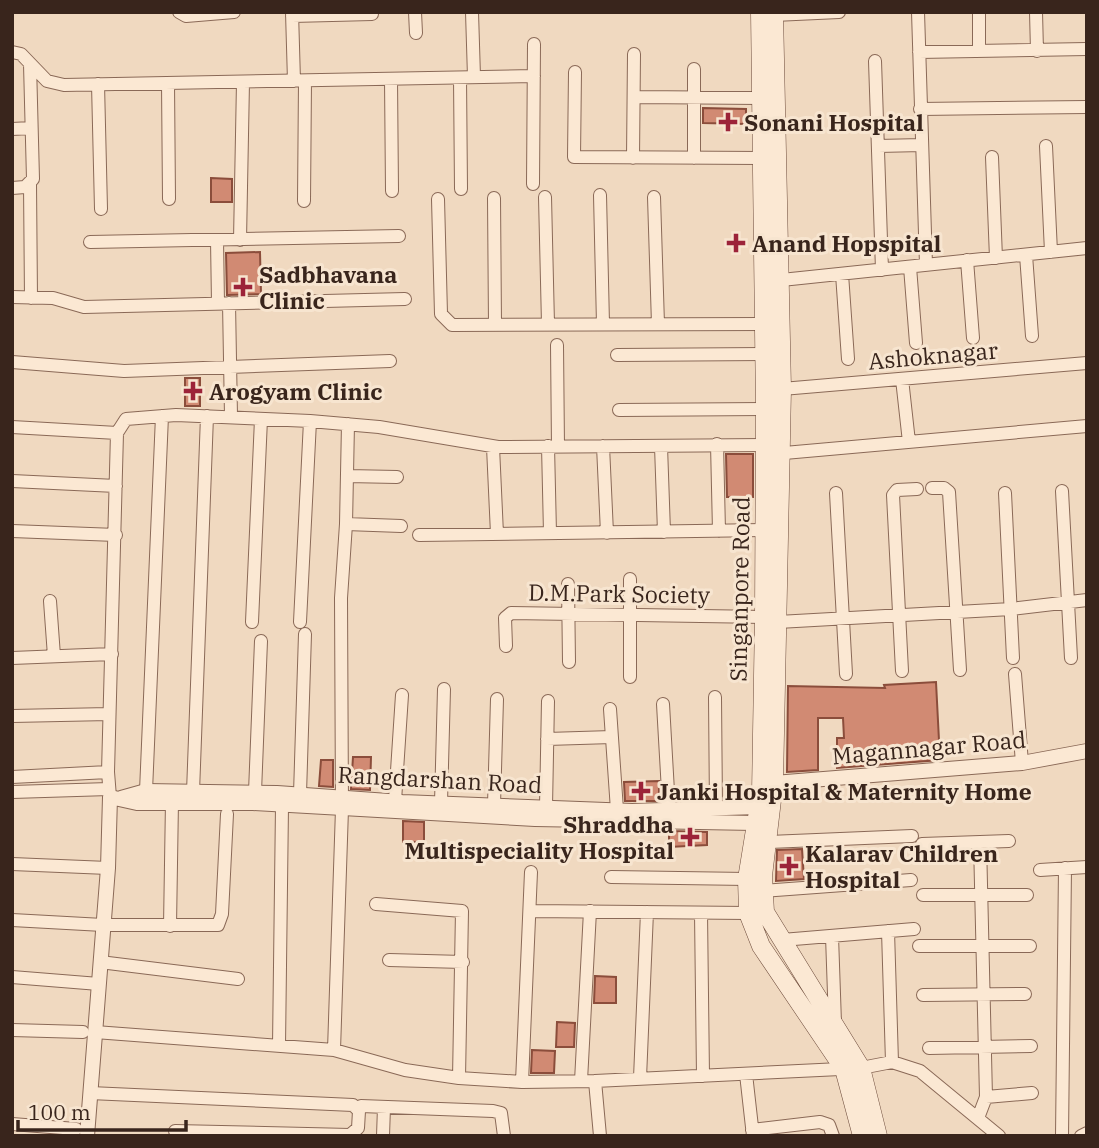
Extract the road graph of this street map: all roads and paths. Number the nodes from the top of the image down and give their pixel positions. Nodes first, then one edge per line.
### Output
1 (179, 12) edge
2 (233, 12) edge
3 (415, 12) edge
4 (472, 12) edge
5 (839, 12) edge
6 (918, 12) edge
7 (979, 12) edge
8 (1036, 12) edge
9 (769, 13) edge
10 (292, 14) edge
11 (372, 14) dead end
12 (416, 33) dead end
13 (534, 44) dead end
14 (1087, 49) edge
15 (979, 51) junction
16 (1037, 51) junction
17 (12, 52) edge
18 (919, 52) junction
19 (634, 54) dead end
20 (875, 61) dead end
21 (30, 63) junction
22 (694, 69) dead end
23 (575, 72) dead end
24 (534, 76) junction
25 (467, 78) junction
26 (391, 79) junction
27 (299, 81) junction
28 (243, 82) junction
29 (168, 83) junction
30 (98, 84) junction
31 (634, 97) junction
32 (694, 98) junction
33 (762, 98) junction
34 (1087, 107) edge
35 (920, 109) junction
36 (32, 128) junction
37 (12, 129) edge
38 (922, 145) junction
39 (878, 146) junction
40 (1046, 146) dead end
41 (992, 157) dead end
42 (633, 158) junction
43 (694, 158) junction
44 (762, 158) junction
45 (30, 184) junction
46 (533, 184) dead end
47 (12, 188) edge
48 (461, 189) dead end
49 (391, 191) dead end
50 (600, 195) dead end
51 (545, 197) dead end
52 (653, 197) dead end
53 (494, 198) dead end
54 (169, 199) dead end
55 (438, 199) dead end
56 (304, 201) dead end
57 (100, 209) dead end
58 (399, 236) dead end
59 (217, 240) junction
60 (240, 240) junction
61 (90, 242) dead end
62 (1086, 248) edge
63 (1051, 252) junction
64 (1026, 254) junction
65 (1087, 255) edge
66 (996, 258) junction
67 (967, 260) junction
68 (926, 265) junction
69 (910, 267) junction
70 (882, 270) junction
71 (842, 274) junction
72 (772, 281) junction
73 (12, 298) edge
74 (31, 298) junction
75 (405, 299) dead end
76 (223, 303) junction
77 (495, 324) junction
78 (548, 324) junction
79 (603, 324) junction
80 (658, 324) junction
81 (765, 324) junction
82 (1032, 336) dead end
83 (973, 338) dead end
84 (916, 343) dead end
85 (557, 345) dead end
86 (765, 354) junction
87 (617, 355) dead end
88 (848, 359) dead end
89 (390, 361) dead end
90 (12, 362) edge
91 (1087, 363) edge
92 (231, 367) junction
93 (902, 379) junction
94 (782, 389) junction
95 (765, 409) junction
96 (619, 410) dead end
97 (162, 416) junction
98 (207, 416) junction
99 (231, 416) junction
100 (261, 419) junction
101 (310, 421) junction
102 (348, 424) junction
103 (1087, 426) edge
104 (12, 427) edge
105 (117, 432) junction
106 (909, 442) junction
107 (717, 444) junction
108 (553, 446) junction
109 (603, 446) junction
110 (661, 446) junction
111 (493, 447) junction
112 (771, 451) junction
113 (347, 476) junction
114 (397, 477) dead end
115 (12, 481) edge
116 (116, 486) junction
117 (932, 488) dead end
118 (917, 489) dead end
119 (1062, 491) dead end
120 (836, 493) dead end
121 (1004, 493) dead end
122 (346, 524) junction
123 (401, 526) dead end
124 (764, 530) junction
125 (12, 531) edge
126 (719, 531) junction
127 (664, 532) junction
128 (550, 533) junction
129 (607, 533) junction
130 (496, 534) junction
131 (116, 535) junction
132 (419, 535) dead end
133 (631, 579) dead end
134 (568, 584) dead end
135 (1087, 600) edge
136 (50, 601) dead end
137 (1068, 602) junction
138 (1011, 609) junction
139 (956, 612) junction
140 (568, 613) junction
141 (630, 614) junction
142 (899, 615) junction
143 (773, 618) junction
144 (843, 618) junction
145 (252, 622) dead end
146 (261, 641) dead end
147 (506, 646) dead end
148 (112, 654) junction
149 (54, 656) junction
150 (12, 657) edge
151 (1013, 658) dead end
152 (1071, 658) dead end
153 (569, 662) dead end
154 (960, 670) dead end
155 (902, 671) dead end
156 (846, 674) dead end
157 (1016, 674) dead end
158 (630, 677) dead end
159 (444, 689) dead end
160 (402, 695) dead end
161 (715, 697) dead end
162 (497, 699) dead end
163 (548, 701) dead end
164 (663, 704) dead end
165 (610, 709) dead end
166 (109, 714) junction
167 (12, 716) edge
168 (612, 737) junction
169 (547, 739) junction
170 (1087, 751) edge
171 (1022, 764) junction
172 (108, 772) junction
173 (12, 777) edge
174 (774, 783) junction
175 (146, 791) junction
176 (12, 792) edge
177 (194, 792) junction
178 (255, 792) junction
179 (300, 794) junction
180 (113, 795) junction
181 (172, 801) junction
182 (395, 801) junction
183 (342, 803) junction
184 (441, 803) junction
185 (494, 805) junction
186 (282, 806) junction
187 (546, 807) junction
188 (716, 808) junction
189 (669, 809) junction
190 (617, 810) junction
191 (227, 814) dead end
192 (755, 815) junction
193 (1009, 841) dead end
194 (769, 842) junction
195 (980, 842) junction
196 (12, 863) edge
197 (1087, 867) edge
198 (108, 868) junction
199 (1065, 868) junction
200 (1040, 870) dead end
201 (531, 872) dead end
202 (611, 877) dead end
203 (747, 879) junction
204 (911, 880) dead end
205 (762, 891) junction
206 (923, 895) dead end
207 (981, 895) junction
208 (1027, 895) dead end
209 (376, 904) dead end
210 (530, 911) junction
211 (590, 911) junction
212 (647, 912) junction
213 (701, 913) junction
214 (748, 913) junction
215 (12, 920) edge
216 (103, 925) junction
217 (170, 926) junction
218 (915, 929) dead end
219 (888, 931) junction
220 (832, 936) junction
221 (782, 940) junction
222 (919, 946) dead end
223 (983, 946) junction
224 (1030, 946) dead end
225 (389, 961) dead end
226 (100, 962) junction
227 (463, 962) junction
228 (12, 977) edge
229 (238, 979) dead end
230 (99, 984) junction
231 (1025, 994) dead end
232 (923, 995) dead end
233 (984, 995) junction
234 (835, 1026) junction
235 (12, 1030) edge
236 (89, 1032) junction
237 (279, 1046) junction
238 (1031, 1046) dead end
239 (985, 1047) junction
240 (929, 1048) dead end
241 (334, 1050) junction
242 (892, 1062) junction
243 (853, 1069) junction
244 (746, 1074) junction
245 (703, 1076) junction
246 (460, 1079) junction
247 (640, 1079) junction
248 (581, 1081) junction
249 (595, 1081) junction
250 (522, 1082) junction
251 (90, 1093) junction
252 (1032, 1093) dead end
253 (986, 1097) junction
254 (361, 1106) dead end
255 (384, 1107) junction
256 (978, 1118) junction
257 (12, 1124) edge
258 (175, 1131) dead end
259 (82, 1132) edge
260 (752, 1133) edge
261 (1087, 1133) edge
262 (383, 1136) edge
263 (504, 1136) edge
264 (600, 1136) edge
265 (832, 1136) edge
266 (862, 1136) edge
267 (878, 1136) edge
268 (999, 1136) edge
269 (1062, 1136) edge
270 (1082, 1136) edge

1 - 2 street
3 - 12 street
4 - 25 street
5 - 9 street
6 - 18 street
7 - 15 street
8 - 16 street
9 - 33 main road, Singanpore Road
9 - 72 main road, Singanpore Road
10 - 11 street
10 - 27 street
13 - 24 street
14 - 16 street
15 - 16 street
15 - 18 street
17 - 21 street
18 - 35 street
19 - 31 street
20 - 39 street
21 - 30 street
21 - 36 street
22 - 32 street
23 - 42 street
24 - 25 street
24 - 46 street
25 - 26 street
25 - 48 street
26 - 27 street
26 - 49 street
27 - 28 street
27 - 56 street
28 - 29 street
28 - 60 street
29 - 30 street
29 - 54 street
30 - 57 street
31 - 32 street
31 - 42 street
32 - 33 street
32 - 43 street
33 - 44 main road, Singanpore Road
34 - 35 street
35 - 38 street
36 - 37 street
36 - 45 street
38 - 39 street
38 - 68 street
39 - 70 street
40 - 63 street
41 - 66 street
42 - 43 street
43 - 44 street
44 - 72 main road, Singanpore Road
45 - 47 street
45 - 74 street
50 - 79 street
51 - 78 street
52 - 80 street
53 - 77 street
55 - 77 street
58 - 60 street
59 - 60 street
59 - 61 street
59 - 76 street
62 - 63 street
62 - 65 street
63 - 64 street
64 - 66 street
64 - 82 street
66 - 67 street
67 - 68 street
67 - 83 street
68 - 69 street
69 - 70 street
69 - 84 street
70 - 71 street
71 - 72 street
71 - 88 street
72 - 81 main road, Singanpore Road
72 - 94 main road, Singanpore Road
73 - 74 street
74 - 76 street
75 - 76 street
76 - 92 street
77 - 78 street
78 - 79 street
79 - 80 street
80 - 81 street
81 - 86 main road, Singanpore Road
85 - 108 street
86 - 87 street
86 - 95 main road, Singanpore Road
89 - 92 street
90 - 92 street
91 - 93 street, Ashoknagar
92 - 99 street
93 - 94 street, Ashoknagar
93 - 106 street
94 - 112 main road, Singanpore Road
95 - 96 street
95 - 112 main road, Singanpore Road
97 - 98 street
97 - 105 street
97 - 175 street
98 - 99 street
98 - 177 street
99 - 100 street
100 - 101 street
100 - 145 street
101 - 102 street
101 - 179 street
102 - 111 street
102 - 113 street
103 - 106 street
104 - 105 street
105 - 116 street
106 - 112 street
107 - 110 street
107 - 112 street
107 - 126 street
108 - 109 street
108 - 111 street
108 - 128 street
109 - 110 street
109 - 129 street
110 - 127 street
111 - 130 street
112 - 124 main road, Singanpore Road
112 - 143 main road, Singanpore Road
113 - 114 street
113 - 122 street
115 - 116 street
116 - 131 street
117 - 139 street
118 - 142 street
119 - 137 street
120 - 144 street
121 - 138 street
122 - 123 street
122 - 183 street
124 - 126 street
124 - 143 main road, Singanpore Road
125 - 131 street
126 - 127 street
127 - 129 street
128 - 129 street
128 - 130 street
130 - 132 street
131 - 148 street
133 - 141 street
134 - 140 street
135 - 137 street, D.M.Park Society
136 - 149 street
137 - 138 street, D.M.Park Society
137 - 152 street
138 - 139 street, D.M.Park Society
138 - 151 street
139 - 142 street, D.M.Park Society
139 - 154 street
140 - 141 street, D.M.Park Society
140 - 147 street, D.M.Park Society
140 - 153 street
141 - 143 street, D.M.Park Society
141 - 158 street
142 - 144 street, D.M.Park Society
142 - 155 street
143 - 144 street, D.M.Park Society
143 - 174 main road, Singanpore Road
143 - 192 main road, Singanpore Road
144 - 156 street
146 - 178 street
148 - 149 street
148 - 166 street
149 - 150 street
157 - 171 street
159 - 184 street
160 - 182 street
161 - 188 street
162 - 185 street
163 - 169 street
164 - 189 street
165 - 168 street
166 - 167 street
166 - 172 street
168 - 169 street
168 - 190 street
169 - 187 street
170 - 171 street, Magannagar Road
171 - 174 street, Magannagar Road
172 - 173 street
172 - 180 street
174 - 194 main road, Singanpore Road
175 - 177 street, Rangdarshan Road
175 - 180 street, Rangdarshan Road
176 - 180 street
177 - 178 street, Rangdarshan Road
178 - 179 street, Rangdarshan Road
179 - 183 street, Rangdarshan Road
180 - 181 street, Rangdarshan Road
180 - 198 street
181 - 186 street, Rangdarshan Road
181 - 217 street
182 - 183 street, Rangdarshan Road
182 - 184 street, Rangdarshan Road
183 - 186 street, Rangdarshan Road
183 - 192 street, Rangdarshan Road
183 - 241 street
184 - 185 street, Rangdarshan Road
185 - 187 street, Rangdarshan Road
186 - 237 street
187 - 190 street, Rangdarshan Road
188 - 189 street, Rangdarshan Road
188 - 192 street, Rangdarshan Road
189 - 190 street, Rangdarshan Road
191 - 217 street
192 - 203 main road, Singanpore Road
193 - 195 street
194 - 195 street
194 - 205 main road, Singanpore Road
195 - 207 street
196 - 198 street
197 - 199 street
198 - 216 street
199 - 200 street
199 - 269 street
201 - 210 street
202 - 203 street
203 - 214 main road, Singanpore Road
204 - 205 street
205 - 221 main road, Singanpore Road
206 - 207 street
207 - 208 street
207 - 223 street
209 - 227 street
210 - 211 street
210 - 250 street
211 - 212 street
211 - 248 street
212 - 213 street
212 - 247 street
213 - 214 street
213 - 245 street
214 - 243 main road, Singanpore Road
215 - 216 street
216 - 217 street
216 - 226 street
218 - 219 street
219 - 220 street
219 - 242 street
220 - 221 street
220 - 234 street
221 - 234 main road, Singanpore Road
222 - 223 street
223 - 224 street
223 - 233 street
225 - 227 street
226 - 229 street
226 - 230 street
227 - 246 street
228 - 230 street
230 - 236 street
231 - 233 street
232 - 233 street
233 - 239 street
234 - 243 main road, Singanpore Road
235 - 236 street
236 - 237 street
236 - 251 street
237 - 241 street
238 - 239 street
239 - 240 street
239 - 253 street
241 - 246 street
242 - 243 street
242 - 256 street
243 - 244 street
243 - 266 main road, Singanpore Road
243 - 267 main road, Singanpore Road
244 - 245 street
244 - 260 street
245 - 247 street
246 - 250 street
247 - 249 street
248 - 249 street
248 - 250 street
249 - 264 street
251 - 258 street
251 - 259 street
252 - 253 street
253 - 256 street
254 - 255 street
255 - 262 street
255 - 263 street
256 - 268 street
257 - 259 street
260 - 265 street
261 - 270 street

